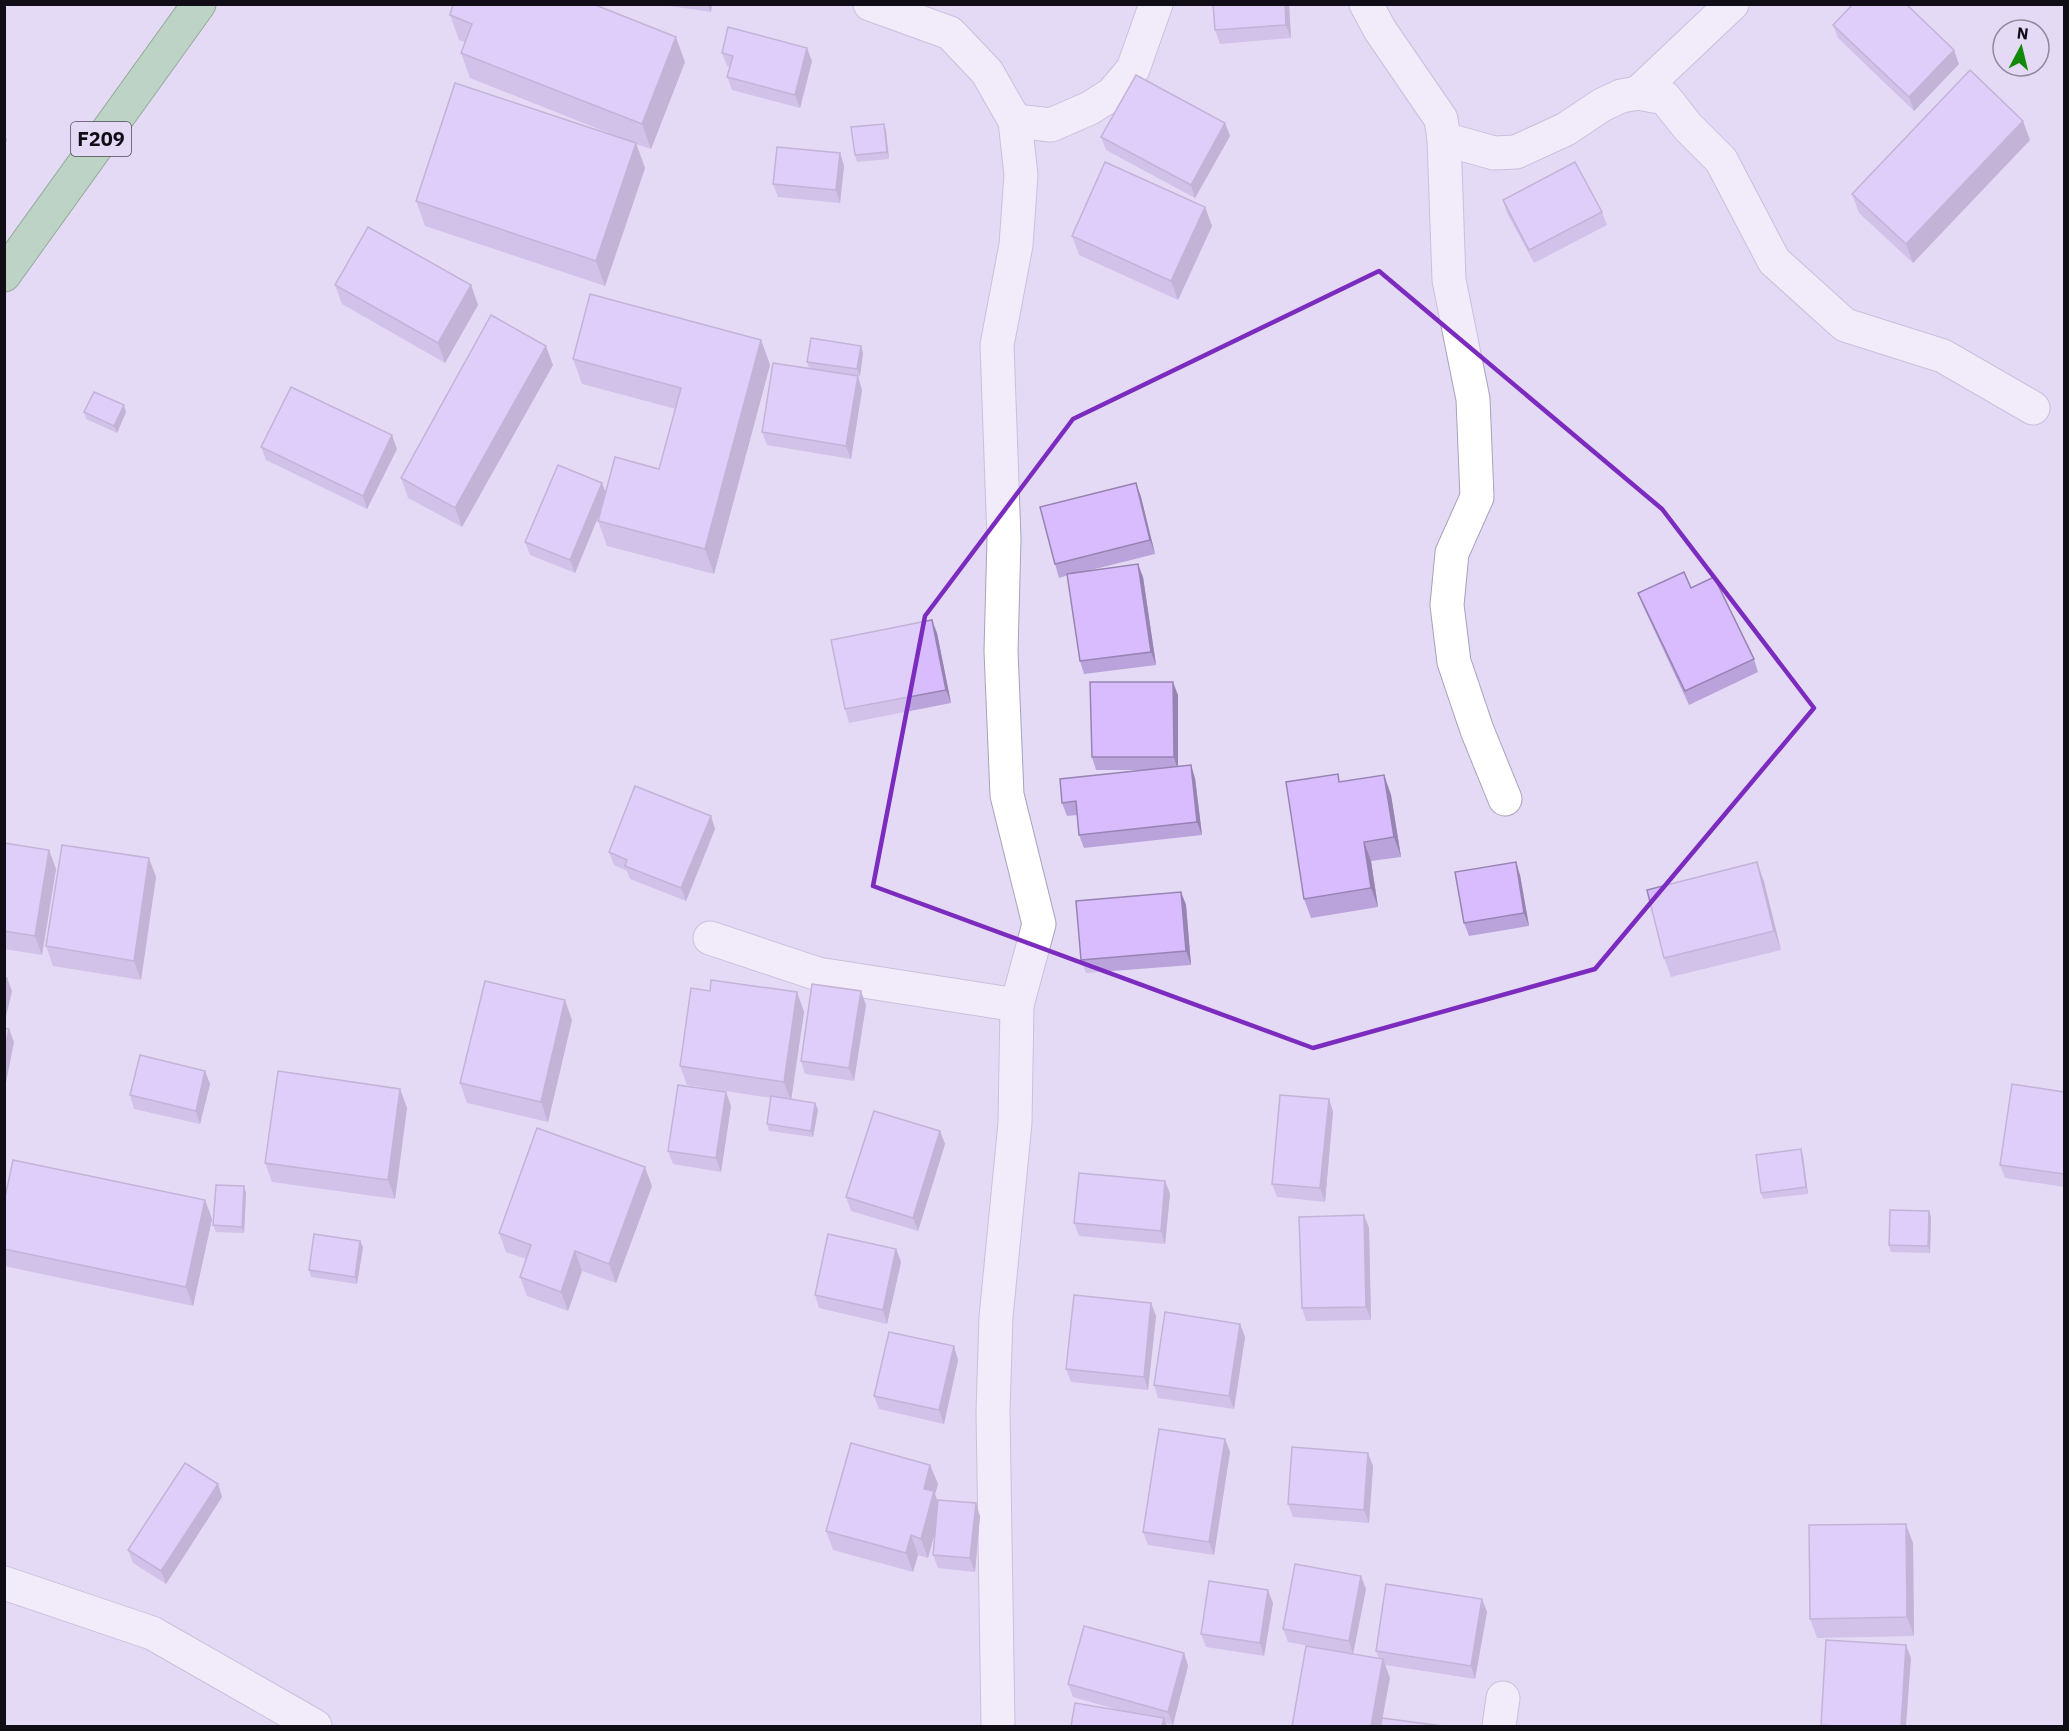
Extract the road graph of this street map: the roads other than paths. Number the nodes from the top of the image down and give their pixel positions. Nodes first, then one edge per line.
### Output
1 (199, 4) edge
2 (870, 4) edge
3 (1156, 4) edge
4 (1366, 4) edge
5 (1732, 4) edge
6 (1638, 93) junction
7 (1016, 121) junction
8 (1444, 139) junction
9 (4, 274) edge
10 (2033, 408) dead end
11 (1505, 799) dead end
12 (710, 938) dead end
13 (1017, 1005) junction
14 (4, 1583) edge
15 (315, 1726) edge
16 (998, 1726) edge

1 - 9 main road, F209
2 - 7 street
3 - 7 street
4 - 8 street
5 - 6 street
6 - 8 street
6 - 10 street
7 - 13 street
8 - 11 street
12 - 13 street
13 - 16 street
14 - 15 street

